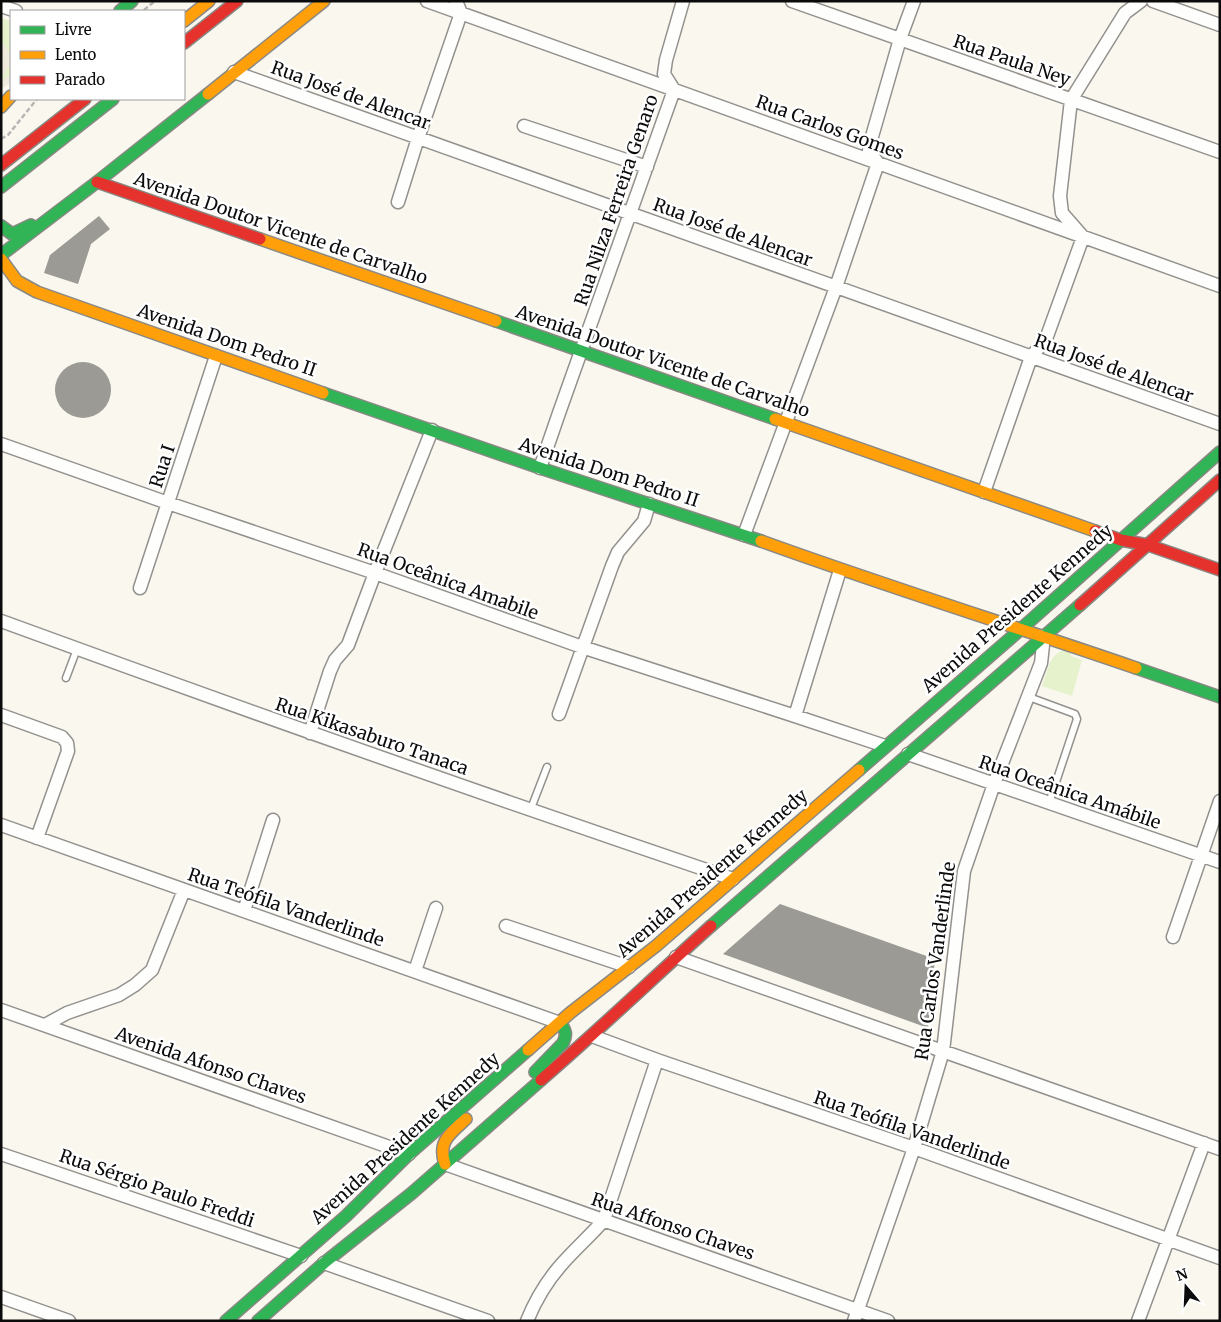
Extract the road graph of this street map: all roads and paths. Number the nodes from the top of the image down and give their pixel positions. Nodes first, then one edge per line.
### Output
1 (132, 1) edge
2 (156, 1) edge
3 (209, 1) edge
4 (237, 1) edge
5 (324, 1) edge
6 (427, 1) edge
7 (456, 1) edge
8 (683, 1) edge
9 (792, 1) edge
10 (914, 1) edge
11 (1141, 1) edge
12 (1153, 1) edge
13 (1, 6) edge
14 (13, 10) edge
15 (121, 10) edge
16 (144, 10) edge
17 (461, 13) junction
18 (185, 20) edge
19 (1220, 25) edge
20 (900, 39) junction
21 (185, 42) edge
22 (234, 72) junction
23 (674, 90) junction
24 (10, 96) edge
25 (36, 100) edge
26 (84, 100) edge
27 (112, 100) edge
28 (1072, 100) junction
29 (1, 108) edge
30 (524, 126) dead end
31 (418, 138) junction
32 (1, 139) edge
33 (1220, 152) edge
34 (4, 163) edge
35 (878, 163) junction
36 (647, 167) junction
37 (97, 182) junction
38 (1, 187) edge
39 (398, 202) dead end
40 (630, 213) junction
41 (47, 219) junction
42 (1, 226) edge
43 (1083, 237) junction
44 (1, 255) edge
45 (1, 259) edge
46 (1220, 286) edge
47 (836, 287) junction
48 (582, 351) junction
49 (216, 356) junction
50 (1031, 357) junction
51 (786, 422) junction
52 (1220, 424) edge
53 (432, 430) junction
54 (1, 444) edge
55 (1220, 452) edge
56 (540, 468) junction
57 (1220, 480) edge
58 (984, 492) junction
59 (168, 503) junction
60 (648, 504) junction
61 (744, 535) junction
62 (1121, 540) junction
63 (1148, 545) junction
64 (840, 570) junction
65 (1220, 570) edge
66 (375, 573) junction
67 (140, 588) dead end
68 (1, 621) edge
69 (1021, 629) junction
70 (1044, 636) junction
71 (582, 648) junction
72 (77, 649) junction
73 (66, 678) dead end
74 (1029, 697) junction
75 (1220, 698) edge
76 (559, 714) dead end
77 (1, 715) edge
78 (795, 716) junction
79 (310, 733) junction
80 (885, 746) junction
81 (908, 754) junction
82 (547, 768) dead end
83 (994, 784) junction
84 (1220, 801) edge
85 (1049, 803) junction
86 (530, 811) junction
87 (273, 820) dead end
88 (1, 825) edge
89 (37, 838) junction
90 (1201, 856) junction
91 (1220, 862) edge
92 (732, 879) junction
93 (184, 890) junction
94 (436, 908) dead end
95 (244, 911) junction
96 (506, 926) dead end
97 (1173, 936) dead end
98 (676, 957) junction
99 (629, 967) junction
100 (415, 971) junction
101 (1, 1010) edge
102 (560, 1023) junction
103 (45, 1025) junction
104 (592, 1036) junction
105 (943, 1051) junction
106 (657, 1060) junction
107 (504, 1072) junction
108 (519, 1099) junction
109 (1204, 1143) junction
110 (914, 1148) junction
111 (1220, 1149) edge
112 (1, 1154) edge
113 (409, 1154) junction
114 (445, 1164) junction
115 (604, 1220) junction
116 (1168, 1240) junction
117 (301, 1256) junction
118 (1220, 1258) edge
119 (324, 1263) junction
120 (1, 1297) edge
121 (856, 1315) edge
122 (69, 1321) edge
123 (226, 1321) edge
124 (258, 1321) edge
125 (488, 1321) edge
126 (527, 1321) edge
127 (888, 1321) edge
128 (1138, 1321) edge

1 - 15 main road
2 - 16 path
3 - 18 main road
4 - 21 main road
5 - 22 main road
6 - 17 street, Rua Carlos Gomes
7 - 17 street
8 - 23 street, Rua Nilza Ferreira Genaro
9 - 20 street, Rua Paula Ney
10 - 20 street
11 - 28 street
12 - 19 street
13 - 14 street
17 - 23 street, Rua Carlos Gomes
17 - 31 street
20 - 28 street, Rua Paula Ney
20 - 35 street
22 - 31 street, Rua José de Alencar
22 - 37 main road
23 - 35 street, Rua Carlos Gomes
23 - 36 street, Rua Nilza Ferreira Genaro
24 - 29 main road
25 - 32 path
26 - 34 main road
27 - 38 main road
28 - 33 street, Rua Paula Ney
28 - 43 street
30 - 36 street
31 - 39 street
31 - 40 street, Rua José de Alencar
35 - 43 street, Rua Carlos Gomes
35 - 47 street
36 - 40 street, Rua Nilza Ferreira Genaro
37 - 41 main road
37 - 48 main road, Avenida Doutor Vicente de Carvalho
40 - 47 street, Rua José de Alencar
40 - 48 street, Rua Nilza Ferreira Genaro
41 - 42 main road
41 - 44 main road
43 - 46 street, Rua Carlos Gomes
43 - 50 street
45 - 49 main road, Avenida Dom Pedro II
47 - 50 street, Rua José de Alencar
47 - 51 street
48 - 51 main road, Avenida Doutor Vicente de Carvalho
48 - 56 street, Rua Nilza Ferreira Genaro
49 - 53 main road, Avenida Dom Pedro II
49 - 59 street, Rua I
50 - 52 street, Rua José de Alencar
50 - 58 street
51 - 58 main road, Avenida Doutor Vicente de Carvalho
51 - 61 street
53 - 56 main road, Avenida Dom Pedro II
53 - 66 street
54 - 59 street, Rua Oceânica Amabile
55 - 62 main road, Avenida Presidente Kennedy
56 - 60 main road, Avenida Dom Pedro II
57 - 63 main road
58 - 62 main road, Avenida Doutor Vicente de Carvalho
59 - 66 street, Rua Oceânica Amabile
59 - 67 street, Rua I
60 - 61 main road, Avenida Dom Pedro II
60 - 71 street
61 - 64 main road, Avenida Dom Pedro II
62 - 63 main road, Avenida Doutor Vicente de Carvalho
62 - 69 main road, Avenida Presidente Kennedy
63 - 65 main road, Avenida Doutor Vicente de Carvalho
63 - 70 main road
64 - 69 main road, Avenida Dom Pedro II
64 - 78 street
66 - 71 street, Rua Oceânica Amabile
66 - 79 street
68 - 72 street, Rua Kikasaburo Tanaca
69 - 70 main road, Avenida Dom Pedro II
69 - 80 main road, Avenida Presidente Kennedy
70 - 74 street, Rua Carlos Vanderlinde
70 - 75 main road, Avenida Dom Pedro II
70 - 81 main road
71 - 76 street
71 - 78 street, Rua Oceânica Amabile
72 - 73 lane
72 - 79 street, Rua Kikasaburo Tanaca
74 - 83 street, Rua Carlos Vanderlinde
74 - 85 lane
77 - 89 street
78 - 80 street, Rua Oceânica Amabile
79 - 86 street, Rua Kikasaburo Tanaca
80 - 92 main road, Avenida Presidente Kennedy
81 - 83 street, Rua Oceânica Amábile
81 - 98 main road
82 - 86 lane
83 - 85 street, Rua Oceânica Amábile
83 - 105 street, Rua Carlos Vanderlinde
84 - 90 street
85 - 90 street, Rua Oceânica Amábile
86 - 92 street, Rua Kikasaburo Tanaca
87 - 95 street
88 - 89 street, Rua Teófila Vanderlinde
89 - 93 street, Rua Teófila Vanderlinde
90 - 91 street, Rua Oceânica Amábile
90 - 97 street
92 - 99 main road, Avenida Presidente Kennedy
93 - 95 street, Rua Teófila Vanderlinde
93 - 103 street
94 - 100 street
95 - 100 street, Rua Teófila Vanderlinde
96 - 99 street
98 - 104 main road
98 - 105 street
99 - 102 main road, Avenida Presidente Kennedy
100 - 102 street, Rua Teófila Vanderlinde
101 - 103 street, Avenida Afonso Chaves
102 - 107 main road, Avenida Presidente Kennedy
102 - 108 main road
103 - 113 street, Avenida Afonso Chaves
104 - 106 street, Rua Teófila Vanderlinde
104 - 108 main road
105 - 109 street
105 - 110 street, Rua Carlos Vanderlinde
106 - 110 street, Rua Teófila Vanderlinde
106 - 115 street
107 - 113 main road, Avenida Presidente Kennedy
107 - 114 main road
108 - 114 main road
109 - 111 street
109 - 116 street
110 - 116 street, Rua Teófila Vanderlinde
110 - 121 street, Rua Carlos Vanderlinde
112 - 117 street, Rua Sérgio Paulo Freddi
113 - 117 main road, Avenida Presidente Kennedy
114 - 115 street, Rua Affonso Chaves
114 - 119 main road
115 - 121 street, Rua Affonso Chaves
115 - 126 street
116 - 118 street, Rua Teófila Vanderlinde
116 - 128 street
117 - 123 main road, Avenida Presidente Kennedy
119 - 124 main road
119 - 125 street
120 - 122 street
121 - 127 street, Rua Affonso Chaves

